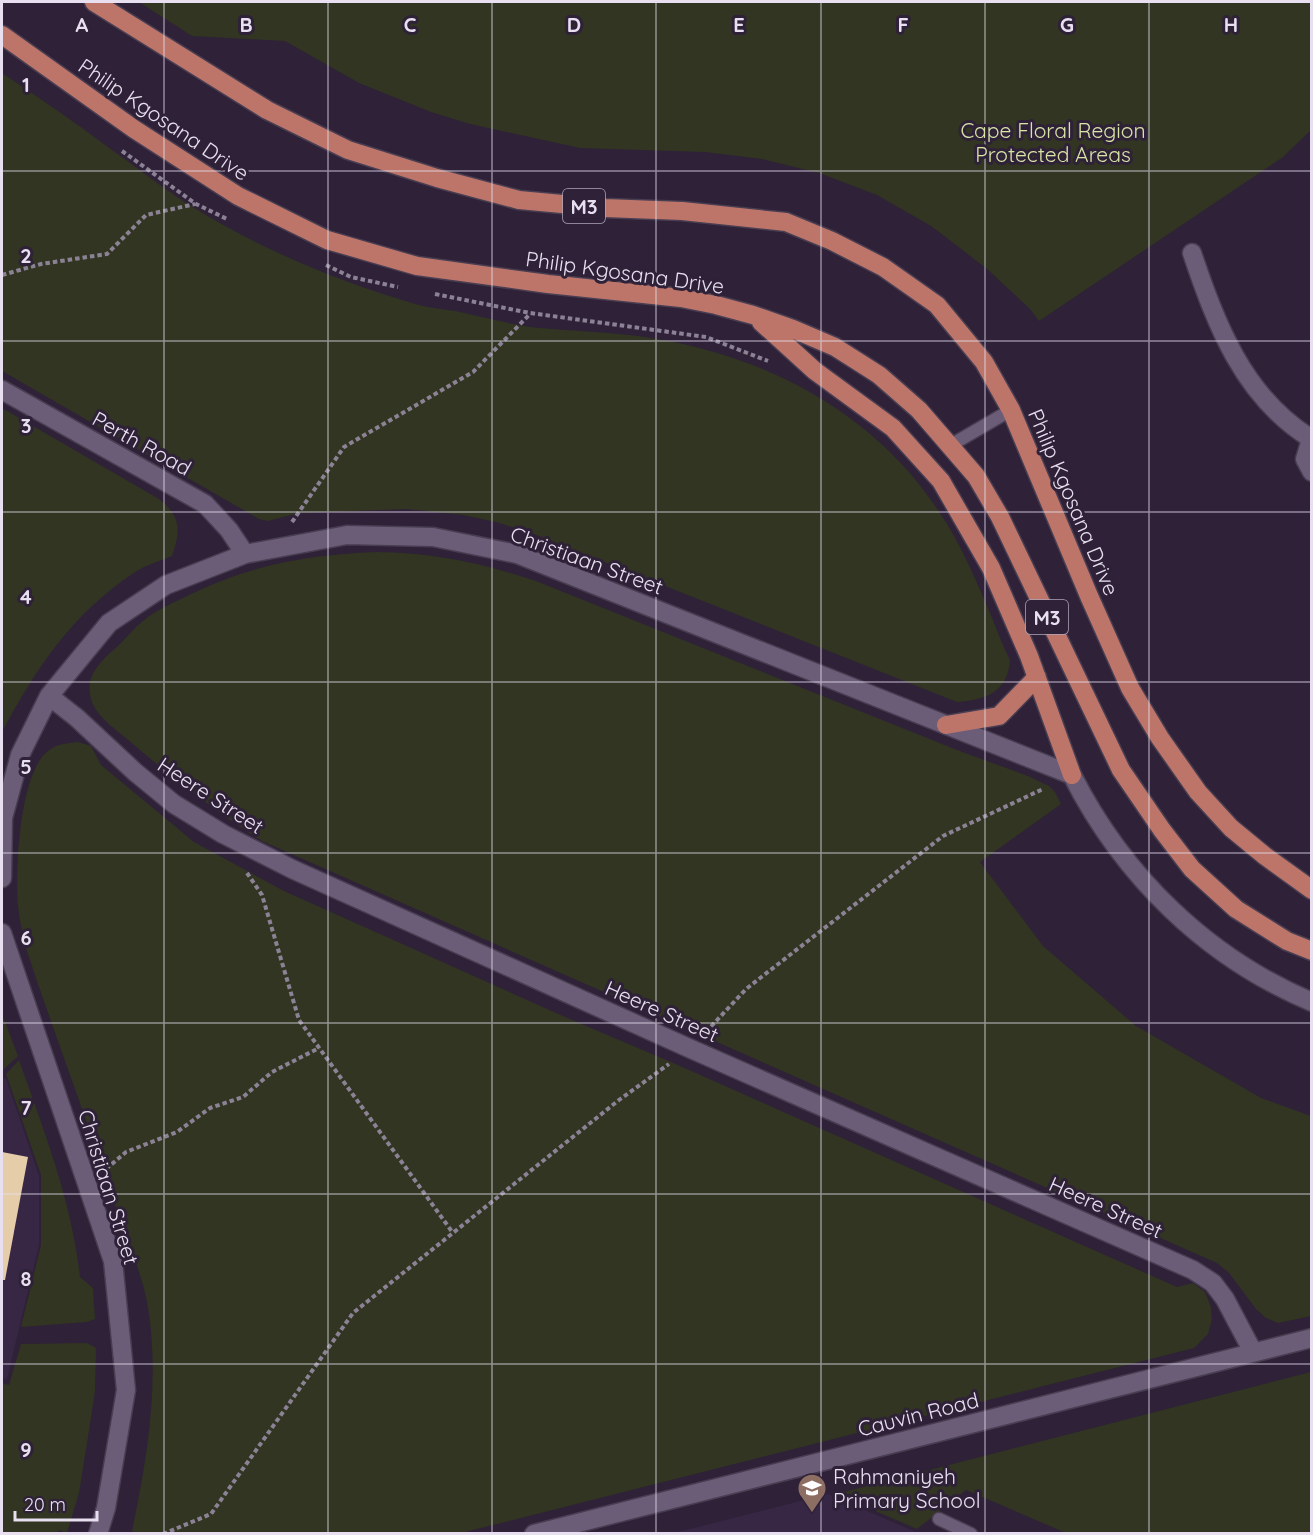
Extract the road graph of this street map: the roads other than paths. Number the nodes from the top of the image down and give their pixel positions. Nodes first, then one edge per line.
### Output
1 (94, 2) edge
2 (2, 35) edge
3 (1192, 253) dead end
4 (753, 315) junction
5 (2, 390) edge
6 (1011, 410) junction
7 (1311, 437) edge
8 (951, 445) junction
9 (1311, 472) edge
10 (246, 554) junction
11 (1037, 677) junction
12 (49, 696) junction
13 (946, 725) junction
14 (1072, 775) junction
15 (2, 878) edge
16 (1311, 890) edge
17 (2, 933) edge
18 (1311, 951) edge
19 (1311, 1002) edge
20 (1311, 1338) edge
21 (1253, 1352) junction
22 (939, 1519) dead end
23 (98, 1533) edge
24 (534, 1533) edge
25 (971, 1533) edge

1 - 6 main road, Philip Kgosana Drive / M3
2 - 4 main road, Philip Kgosana Drive / M3
3 - 7 street
4 - 8 main road, Philip Kgosana Drive / M3
4 - 11 main road
5 - 10 street, Perth Road
6 - 8 lane
6 - 16 main road, Philip Kgosana Drive / M3
7 - 9 street
8 - 18 main road, Philip Kgosana Drive / M3
10 - 12 street, Christiaan Street
10 - 13 street, Christiaan Street
11 - 13 main road
11 - 14 main road
12 - 15 street, Christiaan Street
12 - 21 street, Heere Street
13 - 14 street, Christiaan Street
14 - 19 street
17 - 23 street, Christiaan Street
20 - 21 street, Cauvin Road
21 - 24 street, Cauvin Road
22 - 25 lane

